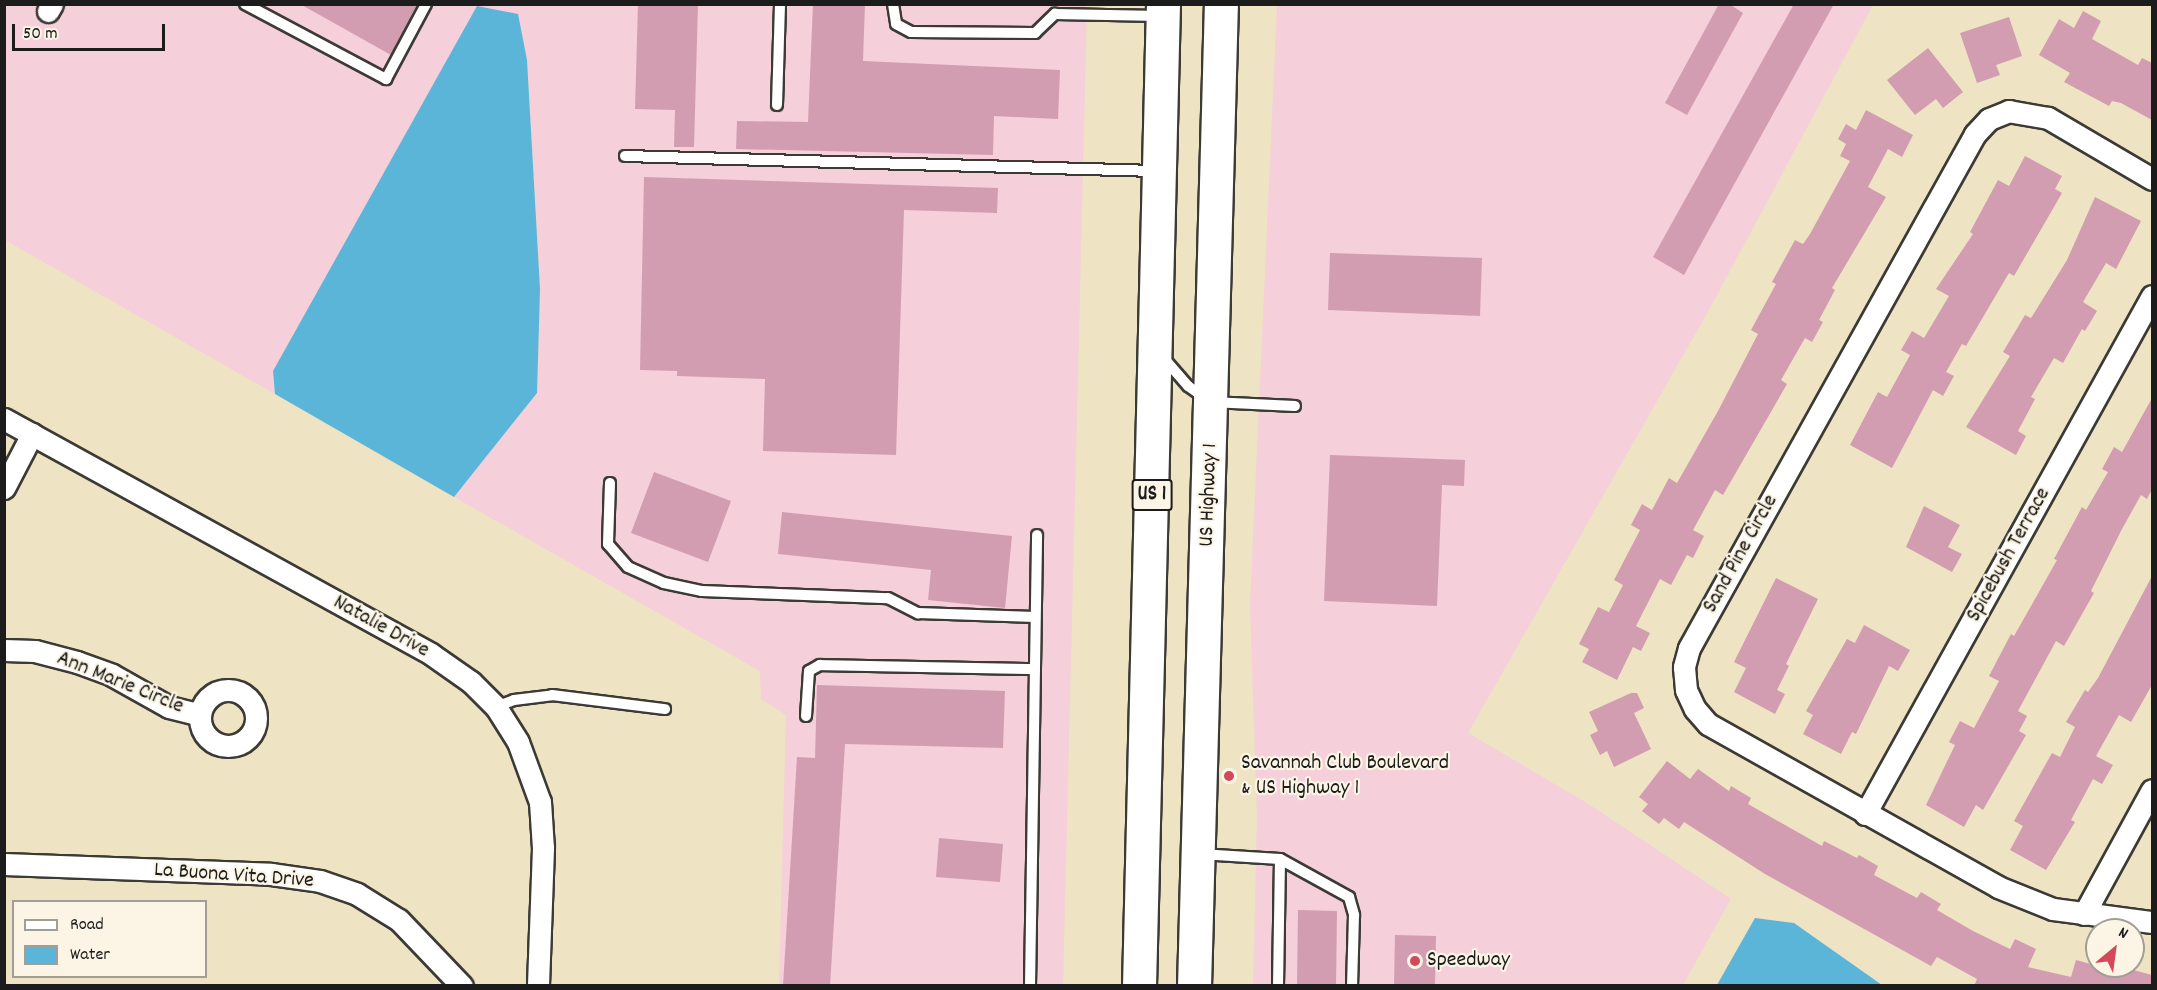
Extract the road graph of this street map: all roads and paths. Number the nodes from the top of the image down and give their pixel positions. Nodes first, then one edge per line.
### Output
1 (245, 4) edge
2 (426, 4) edge
3 (780, 4) edge
4 (893, 4) edge
5 (1221, 4) edge
6 (1062, 9) edge
7 (1163, 10) edge
8 (777, 105) dead end
9 (625, 156) dead end
10 (1159, 172) junction
11 (2152, 179) edge
12 (2152, 296) edge
13 (1155, 346) junction
14 (1211, 402) junction
15 (1295, 406) dead end
16 (4, 419) edge
17 (32, 434) junction
18 (610, 483) dead end
19 (4, 488) edge
20 (1037, 535) dead end
21 (1035, 617) junction
22 (4, 650) edge
23 (1035, 669) junction
24 (496, 707) junction
25 (664, 709) dead end
26 (200, 715) dead end
27 (806, 716) dead end
28 (2152, 790) edge
29 (1865, 814) junction
30 (1200, 854) junction
31 (1280, 859) junction
32 (4, 864) edge
33 (2084, 914) junction
34 (2152, 922) edge
35 (462, 986) edge
36 (538, 986) edge
37 (1030, 986) edge
38 (1139, 986) edge
39 (1194, 986) edge
40 (1278, 986) edge
41 (1352, 986) edge

1 - 2 lane
3 - 8 lane
4 - 6 lane
5 - 14 main road, US Highway 1
6 - 7 lane
7 - 10 main road, US 1
9 - 10 lane
10 - 13 main road, US 1
11 - 29 street, Sand Pine Circle
12 - 29 street, Spicebush Terrace
13 - 14 lane
13 - 38 main road, US 1
14 - 15 lane
14 - 30 main road, US Highway 1
16 - 17 street, Natalie Drive
17 - 19 street
17 - 24 street, Natalie Drive
18 - 21 lane
20 - 21 lane
21 - 23 lane
22 - 26 street, Ann Marie Circle
23 - 27 lane
23 - 37 lane
24 - 25 lane
24 - 36 street, Natalie Drive
28 - 33 street
29 - 33 street, Sand Pine Circle
30 - 31 lane
30 - 39 main road, US Highway 1
31 - 40 lane
31 - 41 lane
32 - 35 street, La Buona Vita Drive
33 - 34 street, Sand Pine Circle

